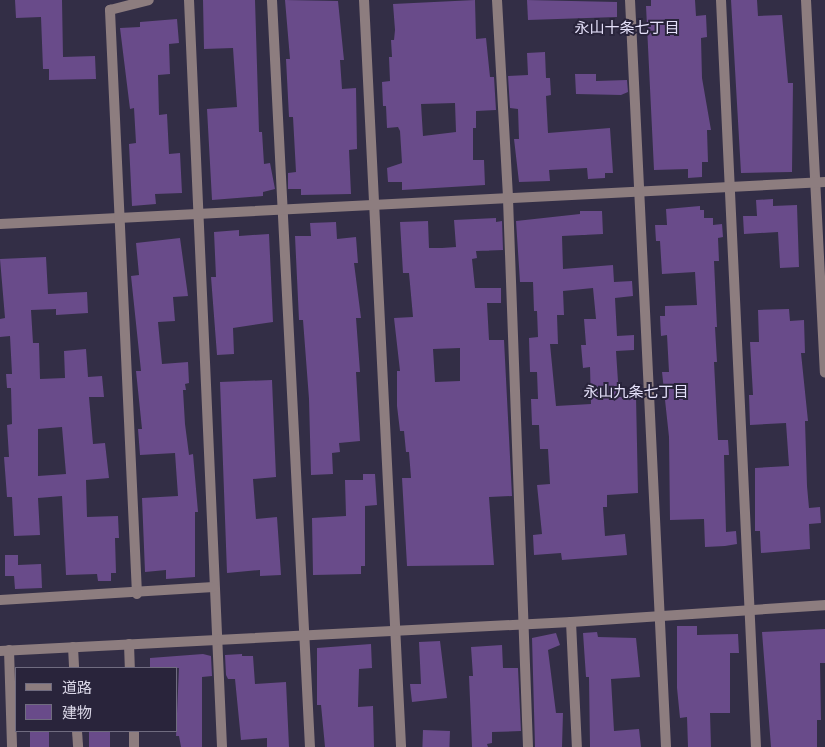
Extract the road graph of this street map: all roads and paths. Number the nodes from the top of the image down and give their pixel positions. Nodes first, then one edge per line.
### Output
1 (149, 0) edge
2 (189, 0) edge
3 (272, 0) edge
4 (364, 0) edge
5 (497, 0) edge
6 (630, 0) edge
7 (721, 0) edge
8 (806, 0) edge
9 (820, 182) edge
10 (731, 189) junction
11 (641, 193) junction
12 (508, 199) junction
13 (375, 207) junction
14 (284, 212) junction
15 (200, 215) junction
16 (119, 220) junction
17 (0, 224) edge
18 (825, 373) edge
19 (214, 587) junction
20 (137, 594) junction
21 (0, 600) edge
22 (825, 605) edge
23 (749, 610) junction
24 (660, 616) junction
25 (571, 622) junction
26 (523, 624) junction
27 (395, 631) junction
28 (306, 636) junction
29 (218, 641) junction
30 (129, 644) junction
31 (72, 647) junction
32 (4, 650) edge
33 (74, 667) edge
34 (130, 667) edge
35 (77, 732) edge
36 (134, 732) edge
37 (12, 747) edge
38 (78, 747) edge
39 (134, 747) edge
40 (222, 747) edge
41 (310, 747) edge
42 (401, 747) edge
43 (528, 747) edge
44 (577, 747) edge
45 (666, 747) edge
46 (756, 747) edge

1 - 16 street
2 - 15 street
3 - 14 street
4 - 13 street
5 - 12 street
6 - 11 street
7 - 10 street
8 - 9 street
9 - 10 street
9 - 18 street
10 - 11 street
10 - 23 street
11 - 12 street
11 - 24 street
12 - 13 street
12 - 26 street
13 - 14 street
13 - 27 street
14 - 15 street
14 - 28 street
15 - 16 street
15 - 19 street
16 - 17 street
16 - 20 street
19 - 20 street
19 - 29 street
20 - 21 street
22 - 23 street
23 - 24 street
23 - 46 street
24 - 25 street
24 - 45 street
25 - 26 street
25 - 44 street
26 - 27 street
26 - 43 street
27 - 28 street
27 - 42 street
28 - 29 street
28 - 41 street
29 - 30 street
29 - 40 street
30 - 31 street
30 - 34 street
31 - 32 street
31 - 33 street
32 - 37 street
35 - 38 street
36 - 39 street

